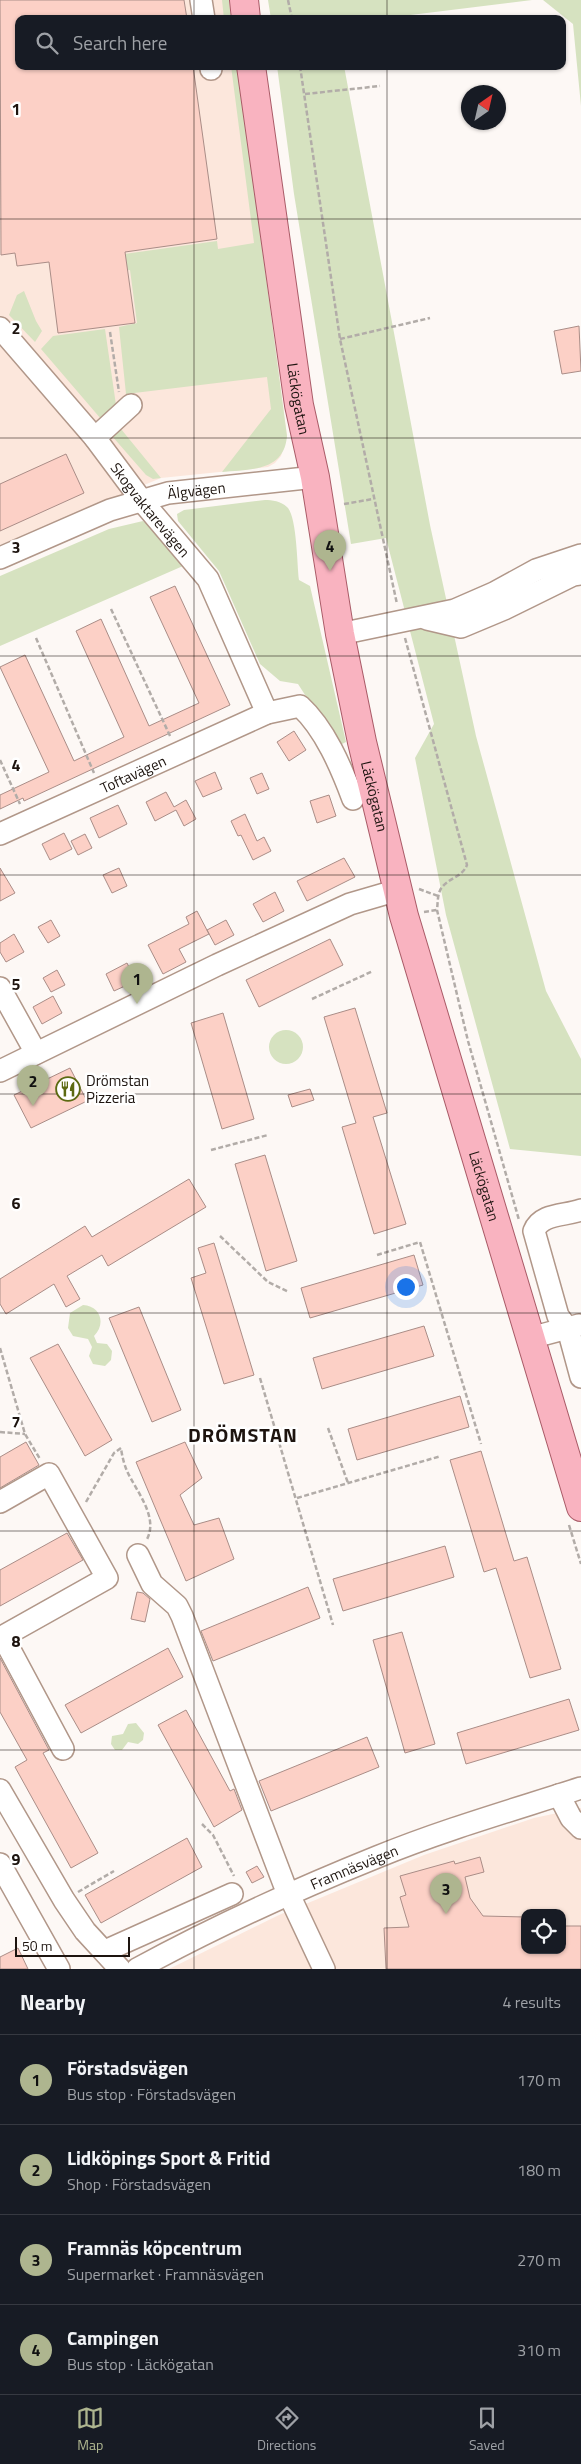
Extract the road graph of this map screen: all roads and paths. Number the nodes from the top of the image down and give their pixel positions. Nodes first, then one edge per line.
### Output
1 (201, 0) edge
2 (244, 0) edge
3 (288, 0) edge
4 (203, 15) edge
5 (246, 15) edge
6 (291, 15) edge
7 (252, 70) edge
8 (301, 70) edge
9 (380, 86) dead end
10 (305, 94) junction
11 (430, 318) dead end
12 (0, 328) edge
13 (110, 332) dead end
14 (340, 340) junction
15 (126, 409) joint
16 (95, 438) junction
17 (315, 477) junction
18 (373, 499) junction
19 (142, 501) junction
20 (344, 504) dead end
21 (581, 555) edge
22 (0, 558) edge
23 (581, 574) edge
24 (111, 608) dead end
25 (424, 618) junction
26 (400, 621) junction
27 (340, 634) junction
28 (36, 638) dead end
29 (267, 713) junction
30 (178, 753) junction
31 (0, 760) edge
32 (101, 788) junction
33 (353, 799) dead end
34 (28, 822) junction
35 (0, 834) edge
36 (408, 890) junction
37 (438, 896) junction
38 (373, 971) dead end
39 (0, 988) edge
40 (312, 999) dead end
41 (36, 1053) junction
42 (0, 1071) edge
43 (268, 1135) dead end
44 (211, 1150) dead end
45 (580, 1216) edge
46 (522, 1229) dead end
47 (220, 1236) dead end
48 (377, 1255) dead end
49 (289, 1292) dead end
50 (574, 1327) edge
51 (530, 1338) junction
52 (0, 1348) edge
53 (581, 1377) edge
54 (260, 1378) dead end
55 (328, 1428) dead end
56 (0, 1432) edge
57 (25, 1434) junction
58 (481, 1444) dead end
59 (441, 1456) dead end
60 (49, 1474) junction
61 (348, 1483) junction
62 (297, 1498) junction
63 (0, 1502) edge
64 (581, 1507) edge
65 (76, 1521) junction
66 (138, 1555) joint
67 (334, 1625) dead end
68 (2, 1638) edge
69 (62, 1749) dead end
70 (581, 1788) edge
71 (0, 1790) edge
72 (559, 1795) junction
73 (202, 1824) dead end
74 (581, 1828) edge
75 (0, 1864) edge
76 (114, 1871) dead end
77 (234, 1887) joint
78 (289, 1895) junction
79 (64, 1900) junction
80 (105, 1951) junction
81 (59, 1969) edge
82 (120, 1969) edge
83 (137, 1969) edge
84 (324, 1969) edge

1 - 4 street
2 - 5 main road
3 - 6 path
7 - 17 main road, Läckögatan
8 - 10 path
9 - 10 path
10 - 14 path
11 - 14 path
12 - 16 street, Skogvaktarevägen
13 - 15 path
14 - 18 path
15 - 16 street
16 - 19 street, Skogvaktarevägen
17 - 19 street, Älgvägen
17 - 27 main road, Läckögatan
18 - 20 path
18 - 26 path
19 - 22 street, Älgvägen
19 - 29 street, Skogvaktarevägen
21 - 25 street
23 - 25 street
24 - 30 path
25 - 26 street
26 - 27 street
26 - 37 path
27 - 36 main road, Läckögatan
28 - 32 path
29 - 30 street, Toftavägen
29 - 33 street, Läckögatan
30 - 32 street, Toftavägen
31 - 34 path
32 - 34 street, Toftavägen
34 - 35 street, Toftavägen
36 - 37 path
36 - 41 street
36 - 51 main road, Läckögatan
37 - 46 path
38 - 40 path
39 - 41 street
41 - 42 street
43 - 44 path
45 - 50 street
47 - 49 path
48 - 58 path
50 - 51 street
50 - 53 street
51 - 64 main road, Läckögatan
52 - 57 path
54 - 62 path
55 - 61 path
56 - 57 path
57 - 60 path
59 - 61 path
60 - 63 street
60 - 65 street
61 - 62 path
62 - 67 path
65 - 66 path
65 - 68 street
66 - 78 street
68 - 69 street
70 - 72 street, Framnäsvägen
71 - 79 street
72 - 74 street
72 - 78 street, Framnäsvägen
73 - 77 path
75 - 81 street
76 - 79 path
77 - 80 street
78 - 83 street, Framnäsvägen
78 - 84 street
79 - 80 street
80 - 82 street

